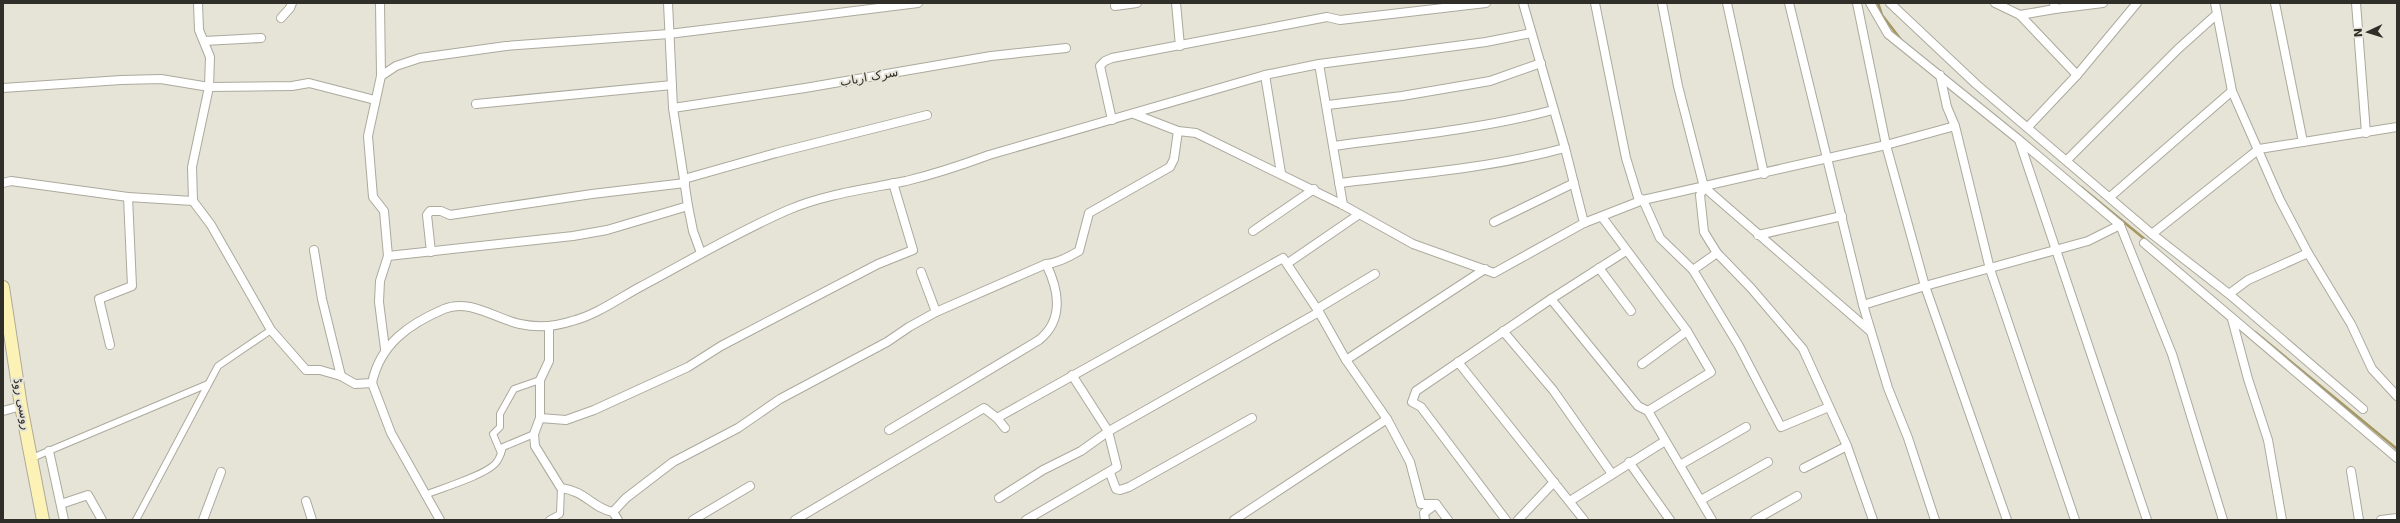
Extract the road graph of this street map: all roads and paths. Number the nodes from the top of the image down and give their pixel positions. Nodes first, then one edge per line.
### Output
1 (198, 3) edge
2 (292, 3) edge
3 (380, 3) edge
4 (668, 3) edge
5 (918, 3) edge
6 (1137, 3) edge
7 (1176, 3) edge
8 (1486, 3) edge
9 (1523, 3) edge
10 (1595, 3) edge
11 (1662, 3) edge
12 (1727, 3) edge
13 (1789, 3) edge
14 (1857, 3) edge
15 (1870, 3) edge
16 (1890, 3) edge
17 (1995, 3) edge
18 (2103, 3) edge
19 (2215, 3) edge
20 (2275, 3) edge
21 (2356, 3) edge
22 (2133, 5) edge
23 (1115, 6) dead end
24 (2054, 6) edge
25 (2217, 14) junction
26 (2020, 15) junction
27 (281, 18) dead end
28 (1531, 33) junction
29 (669, 34) junction
30 (261, 38) dead end
31 (204, 41) junction
32 (1180, 46) junction
33 (1066, 48) dead end
34 (1541, 63) junction
35 (1319, 64) junction
36 (1265, 75) junction
37 (1940, 75) junction
38 (2077, 75) junction
39 (380, 76) junction
40 (672, 86) junction
41 (209, 87) junction
42 (3, 88) edge
43 (2232, 91) junction
44 (375, 100) junction
45 (476, 104) dead end
46 (1328, 105) junction
47 (673, 108) junction
48 (1553, 110) junction
49 (1134, 114) junction
50 (927, 115) dead end
51 (1112, 120) junction
52 (1955, 126) junction
53 (2397, 126) edge
54 (2028, 127) junction
55 (1178, 131) junction
56 (2366, 133) junction
57 (2018, 139) junction
58 (2303, 142) junction
59 (1886, 145) junction
60 (1333, 146) junction
61 (1565, 148) junction
62 (2259, 149) junction
63 (1828, 157) junction
64 (2067, 160) junction
65 (1281, 173) junction
66 (1764, 174) junction
67 (684, 181) junction
68 (3, 183) edge
69 (893, 183) junction
70 (1574, 183) junction
71 (1339, 184) junction
72 (1704, 187) junction
73 (1314, 190) junction
74 (128, 197) junction
75 (2110, 197) junction
76 (1643, 200) junction
77 (193, 201) junction
78 (1343, 204) junction
79 (688, 206) junction
80 (1358, 215) junction
81 (1842, 216) junction
82 (1602, 217) junction
83 (1494, 222) dead end
84 (1584, 223) junction
85 (2120, 225) junction
86 (1253, 231) dead end
87 (2152, 234) junction
88 (1758, 235) junction
89 (2144, 243) dead end
90 (2055, 249) junction
91 (314, 250) dead end
92 (1626, 251) junction
93 (431, 252) junction
94 (701, 253) junction
95 (1717, 253) junction
96 (2308, 253) junction
97 (388, 256) junction
98 (1288, 263) junction
99 (1046, 264) junction
100 (1599, 268) junction
101 (1485, 269) junction
102 (1990, 269) junction
103 (1693, 270) junction
104 (921, 272) dead end
105 (1375, 274) dead end
106 (1925, 286) junction
107 (3, 287) edge
108 (2229, 294) junction
109 (1551, 299) junction
110 (1863, 305) junction
111 (1318, 310) junction
112 (1631, 311) dead end
113 (936, 312) junction
114 (2232, 319) junction
115 (549, 327) junction
116 (271, 330) junction
117 (1503, 331) junction
118 (1687, 331) junction
119 (1870, 331) junction
120 (110, 345) dead end
121 (385, 349) junction
122 (1346, 360) junction
123 (1458, 362) junction
124 (1642, 364) dead end
125 (1072, 375) junction
126 (341, 376) junction
127 (540, 380) junction
128 (372, 382) junction
129 (208, 384) junction
130 (2397, 396) edge
131 (21, 406) junction
132 (1829, 407) junction
133 (2363, 410) dead end
134 (3, 411) edge
135 (1648, 411) junction
136 (540, 418) junction
137 (997, 418) junction
138 (1252, 418) dead end
139 (1388, 419) junction
140 (1746, 427) dead end
141 (1005, 428) dead end
142 (889, 430) dead end
143 (1108, 431) junction
144 (534, 434) junction
145 (1665, 441) junction
146 (1847, 446) junction
147 (49, 451) junction
148 (501, 453) junction
149 (32, 458) junction
150 (2397, 458) edge
151 (1629, 462) junction
152 (1768, 462) dead end
153 (1680, 465) junction
154 (1804, 468) dead end
155 (2351, 471) dead end
156 (221, 472) dead end
157 (1110, 473) junction
158 (1612, 474) junction
159 (1554, 482) junction
160 (750, 486) dead end
161 (561, 488) junction
162 (426, 495) junction
163 (1797, 496) dead end
164 (999, 498) dead end
165 (1701, 500) junction
166 (306, 501) dead end
167 (1570, 501) junction
168 (61, 504) junction
169 (1436, 504) junction
170 (613, 512) junction
171 (560, 514) junction
172 (436, 518) edge
173 (2397, 518) edge
174 (43, 520) edge
175 (64, 520) edge
176 (102, 520) edge
177 (136, 520) edge
178 (203, 520) edge
179 (312, 520) edge
180 (549, 520) edge
181 (564, 520) edge
182 (618, 520) edge
183 (693, 520) edge
184 (795, 520) edge
185 (1026, 520) edge
186 (1234, 520) edge
187 (1425, 520) edge
188 (1448, 520) edge
189 (1506, 520) edge
190 (1518, 520) edge
191 (1584, 520) edge
192 (1670, 520) edge
193 (1712, 520) edge
194 (1755, 520) edge
195 (1873, 520) edge
196 (1935, 520) edge
197 (2007, 520) edge
198 (2075, 520) edge
199 (2147, 520) edge
200 (2223, 520) edge
201 (2282, 520) edge
202 (2359, 520) edge
203 (2381, 520) edge

1 - 31 street
2 - 27 street
3 - 39 street
4 - 29 street
5 - 29 street
6 - 23 street
7 - 32 street
8 - 32 street
9 - 28 street
10 - 76 street
11 - 72 street
12 - 66 street
13 - 63 street
14 - 59 street
15 - 37 street
16 - 54 street
17 - 26 street
18 - 24 street
19 - 25 street
20 - 58 street
21 - 56 street
22 - 38 street
24 - 26 street
25 - 43 street
25 - 64 street
26 - 38 street
28 - 34 street
28 - 35 street
29 - 39 street
29 - 40 street
30 - 31 street
31 - 41 street
32 - 51 street
33 - 47 street, سرک ارباب
34 - 46 street
34 - 48 street
35 - 36 street
35 - 46 street
36 - 49 street
36 - 65 street
37 - 52 street
37 - 57 street
38 - 54 street
39 - 44 street
40 - 45 street
40 - 47 street
41 - 42 street
41 - 44 street
41 - 77 street
43 - 62 street
43 - 75 street
44 - 97 street
46 - 60 street
47 - 67 street
48 - 60 street
48 - 61 street
49 - 51 street
49 - 55 street
50 - 67 street
51 - 69 street
52 - 59 street
52 - 102 street
53 - 56 street
54 - 64 street
55 - 65 street
55 - 99 street
56 - 58 street
57 - 85 street
57 - 90 street
58 - 62 street
59 - 63 street
59 - 106 street
60 - 71 street
61 - 70 street
61 - 71 street
62 - 87 street
62 - 96 street
63 - 66 street
63 - 81 street
64 - 75 street
65 - 73 street
66 - 72 street
67 - 79 street
67 - 93 street
68 - 74 street
69 - 94 street
69 - 136 street
70 - 83 street
70 - 84 street
71 - 78 street
72 - 76 street
72 - 88 street
72 - 95 street
73 - 78 street
73 - 86 street
74 - 77 street
74 - 120 street
75 - 87 street
76 - 82 street
76 - 103 street
77 - 116 street
78 - 80 street
79 - 93 street
79 - 94 street
80 - 98 street
80 - 101 street
81 - 88 street
81 - 110 street
82 - 84 street
82 - 92 street
84 - 101 street
85 - 90 street
85 - 200 street
87 - 108 street
88 - 119 street
89 - 114 street
90 - 102 street
90 - 199 street
91 - 126 street
92 - 100 street
92 - 118 street
93 - 97 street
94 - 115 street
95 - 103 street
95 - 132 street
96 - 108 street
96 - 130 street
97 - 121 street
98 - 111 street
98 - 125 street
99 - 113 street
99 - 142 street
100 - 109 street
100 - 112 street
101 - 122 street
102 - 106 street
102 - 198 street
103 - 132 street
104 - 113 street
105 - 111 street
106 - 110 street
106 - 197 street
107 - 131 main road, روسی روڈ
108 - 133 street
109 - 117 street
109 - 135 street
110 - 119 street
111 - 122 street
111 - 143 street
113 - 170 street
114 - 150 street
114 - 201 street
115 - 121 street
115 - 127 street
116 - 126 street
116 - 129 street
117 - 123 street
117 - 158 street
118 - 124 street
118 - 135 street
119 - 196 street
121 - 128 street
122 - 139 street
123 - 159 street
123 - 189 street
125 - 137 street
125 - 143 street
126 - 128 street
127 - 136 street
127 - 148 street
128 - 162 street
129 - 147 street
129 - 177 street
131 - 134 street
131 - 149 main road, روسی روڈ
132 - 146 street
135 - 145 street
136 - 144 street
137 - 141 street
137 - 184 street
138 - 157 street
139 - 169 street
139 - 186 street
140 - 153 street
143 - 157 street
143 - 164 street
144 - 148 street
144 - 161 street
145 - 151 street
145 - 153 street
146 - 154 street
146 - 195 street
147 - 149 street
147 - 168 street
148 - 162 street
149 - 174 main road, روسی روڈ
151 - 158 street
151 - 192 street
152 - 165 street
153 - 165 street
155 - 202 street
156 - 178 street
157 - 185 street
158 - 167 street
159 - 167 street
159 - 190 street
160 - 183 street
161 - 170 street
161 - 171 street
162 - 172 street
163 - 194 street
165 - 193 street
166 - 179 street
167 - 191 street
168 - 175 street
168 - 176 street
169 - 187 street
169 - 188 street
170 - 182 street
171 - 180 street
171 - 181 street
173 - 203 street

